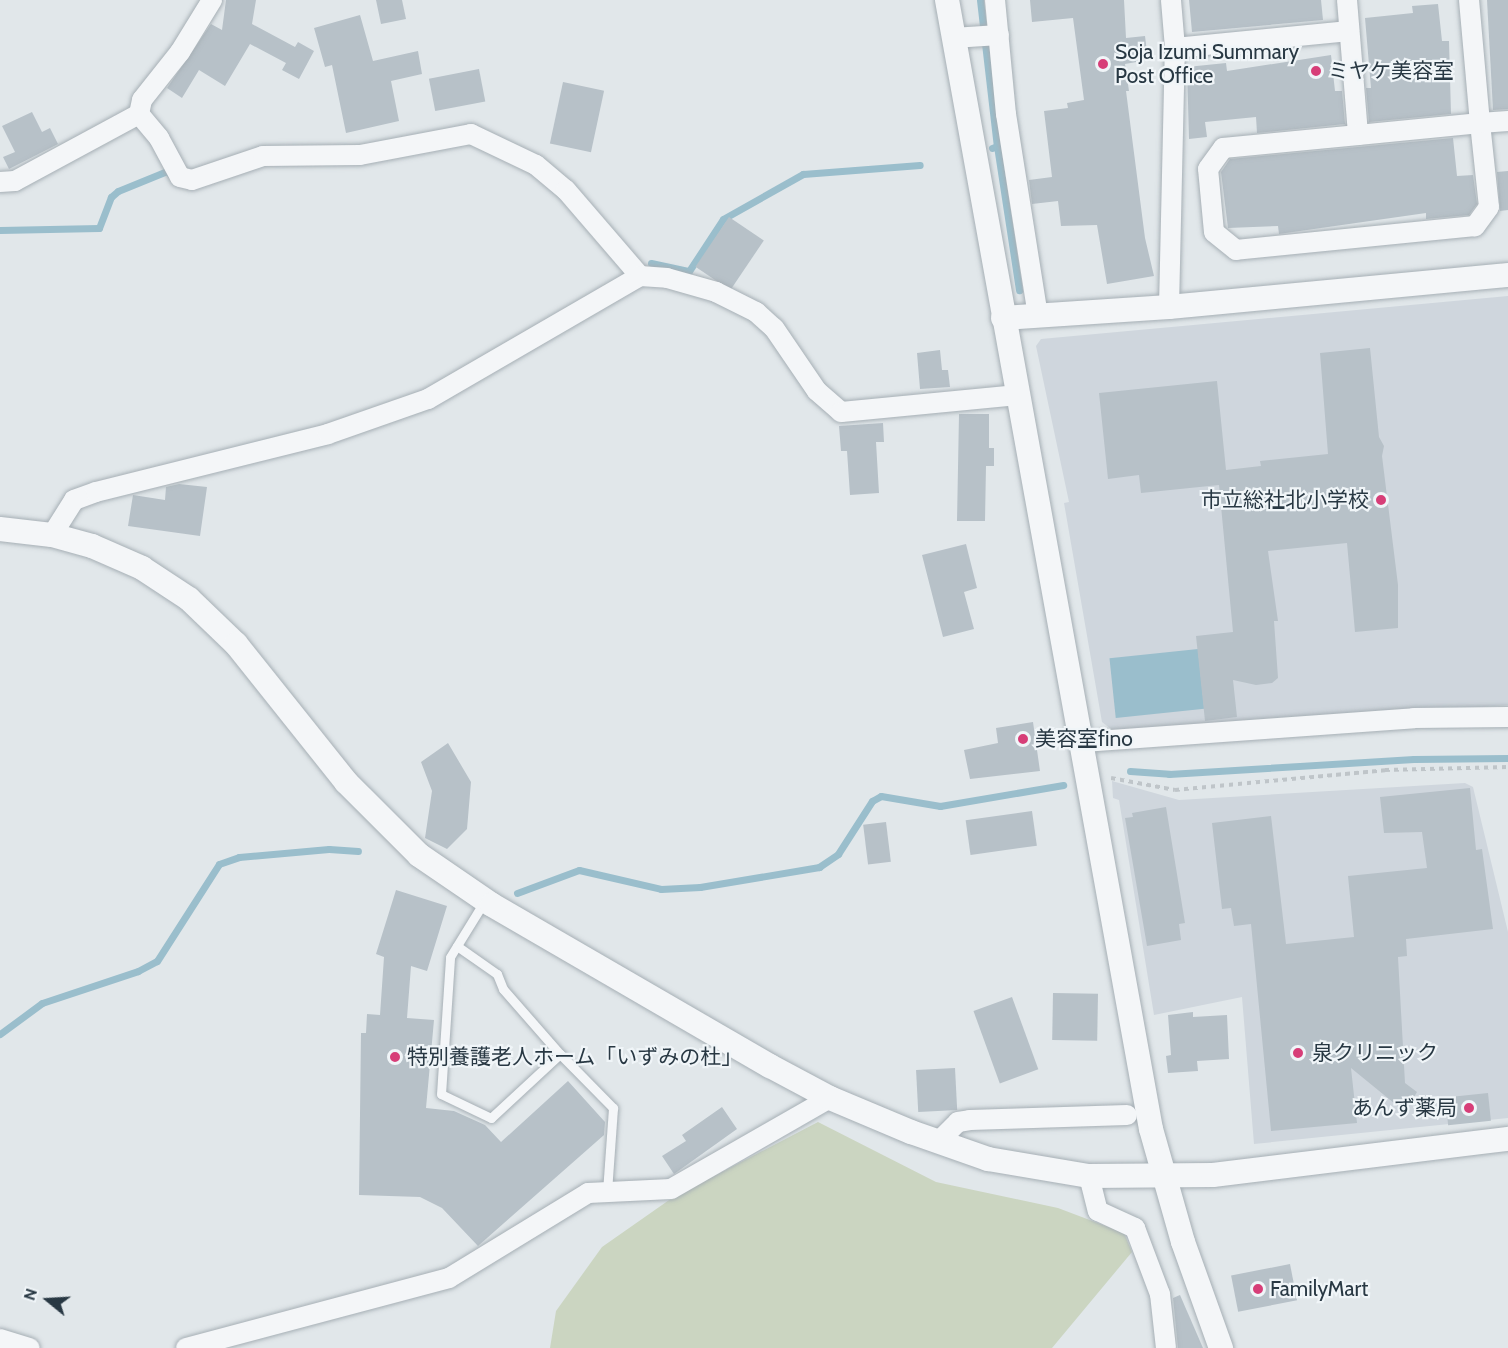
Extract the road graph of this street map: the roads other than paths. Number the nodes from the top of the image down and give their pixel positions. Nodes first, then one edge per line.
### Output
1 (212, 0) edge
2 (947, 0) edge
3 (995, 0) edge
4 (1171, 0) edge
5 (1347, 0) edge
6 (1469, 0) edge
7 (1349, 31) junction
8 (980, 36) junction
9 (1175, 48) junction
10 (139, 114) junction
11 (1508, 121) edge
12 (1480, 123) junction
13 (1358, 135) junction
14 (0, 182) edge
15 (1508, 275) edge
16 (640, 276) junction
17 (1169, 307) junction
18 (1038, 316) junction
19 (1003, 318) junction
20 (1018, 395) junction
21 (0, 529) edge
22 (52, 535) junction
23 (1508, 717) edge
24 (1083, 742) junction
25 (485, 900) junction
26 (457, 946) junction
27 (560, 1054) junction
28 (830, 1098) junction
29 (1127, 1115) dead end
30 (1508, 1139) edge
31 (938, 1142) junction
32 (1089, 1176) junction
33 (1162, 1176) junction
34 (607, 1192) junction
35 (0, 1340) edge
36 (30, 1348) edge
37 (186, 1348) edge
38 (1166, 1348) edge
39 (1221, 1348) edge

1 - 10 street
2 - 8 street
3 - 8 street
4 - 9 street
5 - 7 street
6 - 12 street
7 - 9 street
7 - 13 street
8 - 18 street
8 - 19 street
9 - 17 street
10 - 14 street
10 - 16 street
11 - 12 street
12 - 13 street
12 - 13 street
15 - 17 street
16 - 20 street
16 - 22 street
17 - 18 street
18 - 19 street
19 - 20 street
20 - 24 street
21 - 22 street
22 - 25 street
23 - 24 street
24 - 33 street
25 - 26 lane
25 - 28 street
26 - 27 lane
26 - 27 lane
27 - 34 lane
28 - 31 street
28 - 34 street
29 - 31 street
30 - 33 street
31 - 32 street
32 - 33 street
32 - 38 street
33 - 39 street
34 - 37 street
35 - 36 street

